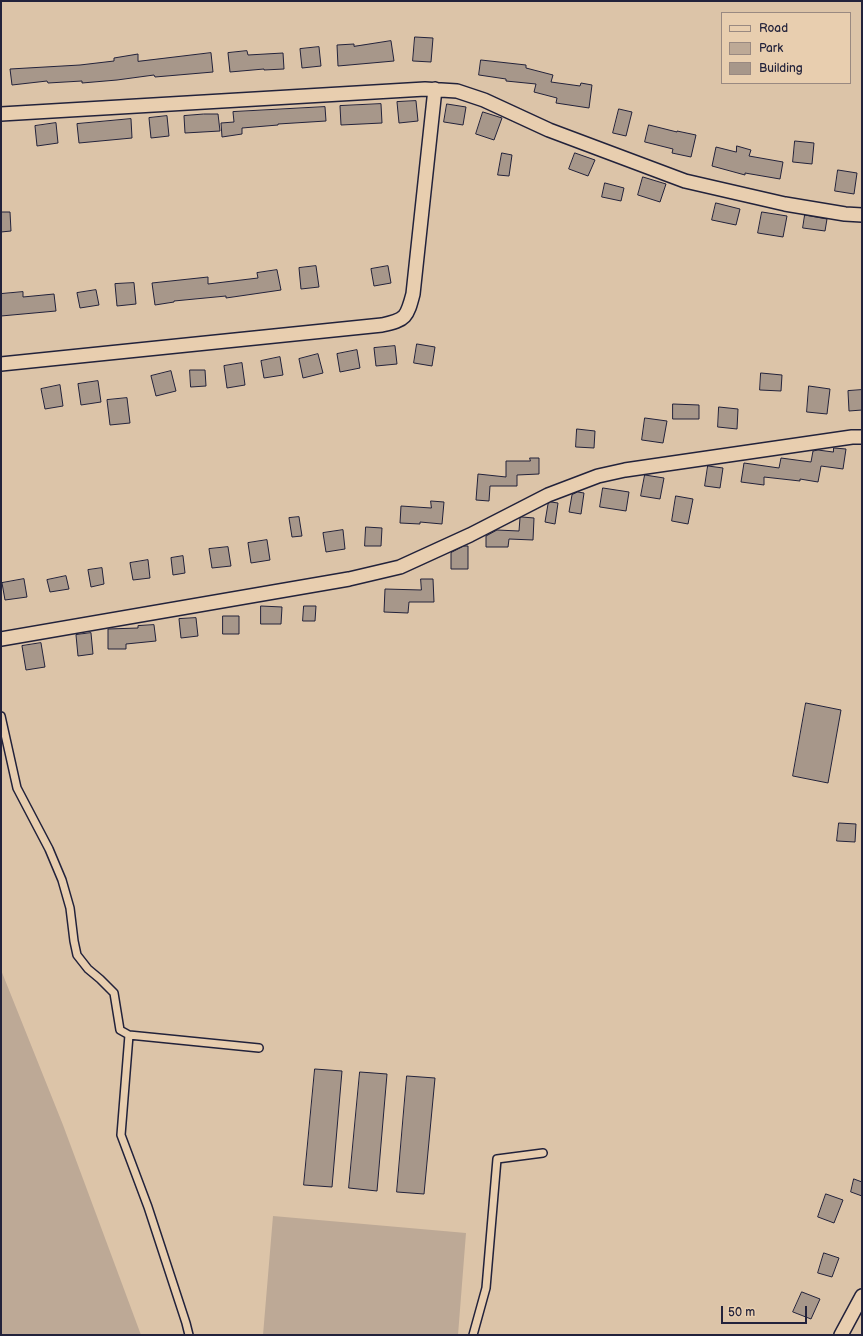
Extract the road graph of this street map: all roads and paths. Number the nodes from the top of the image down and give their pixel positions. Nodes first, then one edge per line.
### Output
1 (435, 89) junction
2 (1, 114) edge
3 (862, 215) edge
4 (1, 364) edge
5 (862, 437) edge
6 (1, 639) edge
7 (1, 716) edge
8 (129, 1035) junction
9 (259, 1048) dead end
10 (543, 1153) dead end
11 (862, 1296) edge
12 (189, 1335) edge
13 (473, 1335) edge
14 (841, 1335) edge

1 - 2 street
1 - 3 street
1 - 4 street
5 - 6 street
7 - 8 lane
8 - 9 lane
8 - 12 lane
10 - 13 lane
11 - 14 street

